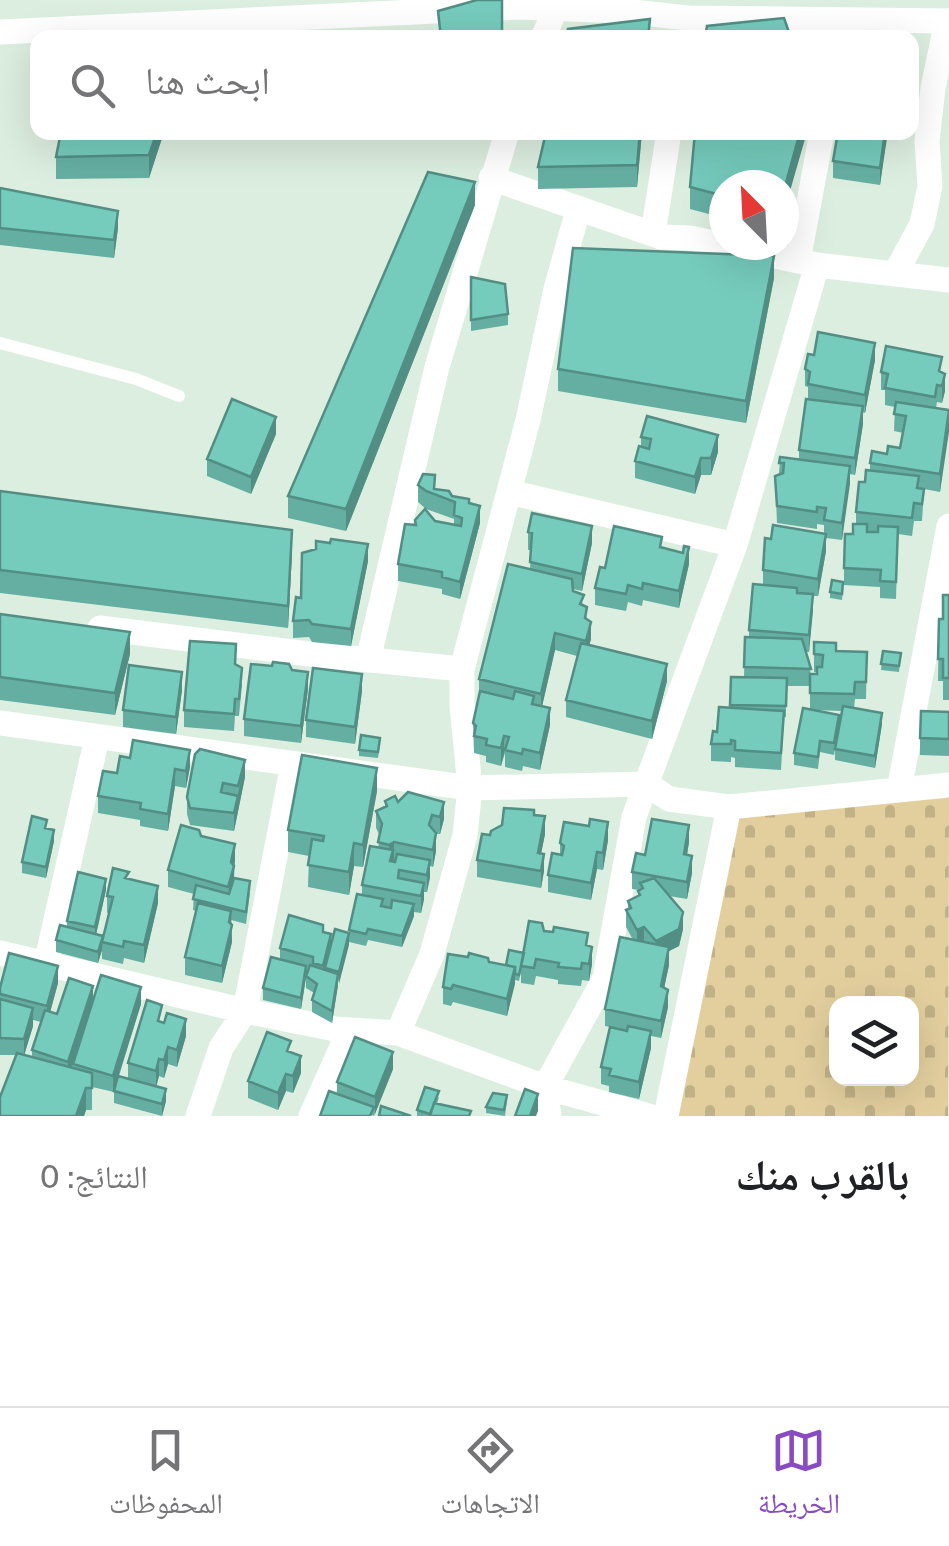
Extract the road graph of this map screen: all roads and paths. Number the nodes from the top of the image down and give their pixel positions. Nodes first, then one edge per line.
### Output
1 (554, 10) junction
2 (948, 21) edge
3 (686, 28) edge
4 (841, 29) edge
5 (41, 30) edge
6 (546, 30) edge
7 (30, 31) edge
8 (0, 32) edge
9 (504, 140) edge
10 (668, 140) edge
11 (821, 140) edge
12 (491, 178) junction
13 (578, 210) junction
14 (653, 234) junction
15 (808, 263) junction
16 (895, 274) junction
17 (949, 280) edge
18 (0, 343) edge
19 (180, 396) dead end
20 (509, 492) junction
21 (949, 526) edge
22 (735, 545) junction
23 (77, 626) edge
24 (368, 660) junction
25 (462, 669) junction
26 (0, 723) edge
27 (97, 738) junction
28 (293, 764) junction
29 (647, 784) junction
30 (949, 785) edge
31 (470, 788) junction
32 (899, 790) junction
33 (730, 807) junction
34 (0, 954) edge
35 (46, 964) junction
36 (244, 1012) junction
37 (349, 1030) junction
38 (398, 1033) junction
39 (546, 1087) junction
40 (198, 1116) edge
41 (311, 1116) edge
42 (549, 1116) edge
43 (649, 1116) edge
44 (666, 1116) edge

1 - 3 street
1 - 5 street
1 - 6 street
2 - 4 street
2 - 16 street
3 - 4 street
7 - 8 street
9 - 12 street
10 - 14 street
11 - 15 street
12 - 13 street
12 - 24 street
13 - 14 street
13 - 20 street
14 - 15 street
15 - 16 street
15 - 22 street
16 - 17 street
18 - 19 lane
20 - 22 street
20 - 25 street
21 - 32 street
22 - 29 street
23 - 24 street
24 - 25 street
25 - 31 street
26 - 27 street
27 - 28 street
27 - 35 street
28 - 31 street
28 - 36 street
29 - 31 street
29 - 33 street
29 - 39 street
30 - 32 street
31 - 38 street
32 - 33 street
33 - 44 street
34 - 35 street
35 - 36 street
36 - 37 street
36 - 40 street
37 - 38 street
37 - 41 street
38 - 39 street
39 - 42 street
39 - 43 street

